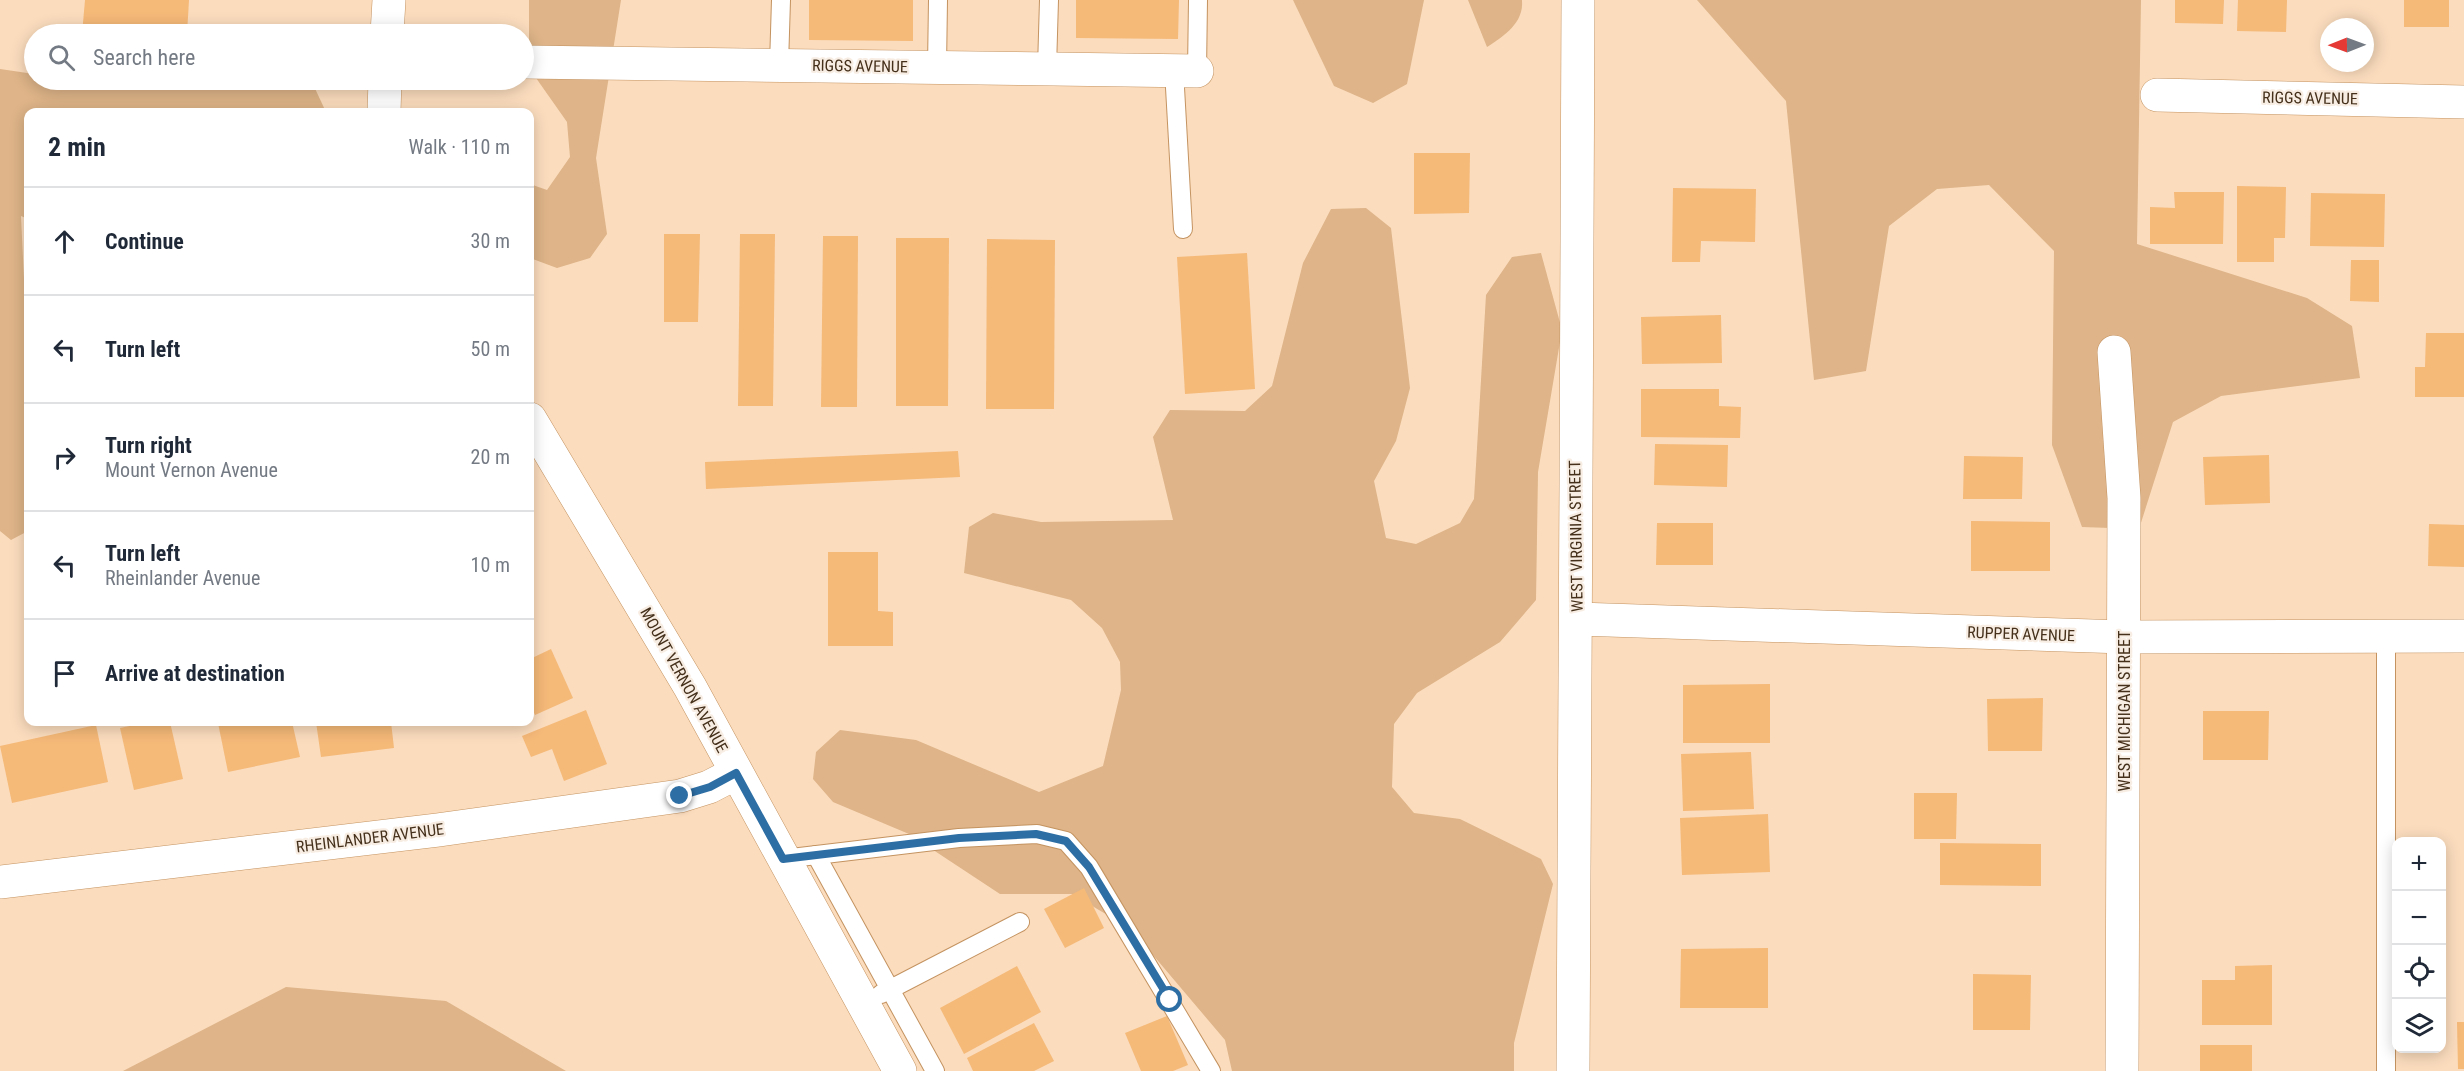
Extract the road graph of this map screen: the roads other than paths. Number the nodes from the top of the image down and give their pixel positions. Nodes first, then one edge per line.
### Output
1 (389, 0) edge
2 (781, 0) edge
3 (938, 0) edge
4 (1048, 0) edge
5 (1198, 0) edge
6 (1578, 0) edge
7 (388, 24) edge
8 (534, 62) edge
9 (779, 65) junction
10 (937, 67) junction
11 (1047, 68) junction
12 (1186, 70) junction
13 (385, 90) edge
14 (2157, 95) dead end
15 (2464, 102) edge
16 (384, 108) edge
17 (1183, 229) dead end
18 (2114, 352) dead end
19 (534, 426) edge
20 (1578, 619) junction
21 (2464, 636) edge
22 (2124, 637) junction
23 (2386, 638) junction
24 (736, 773) junction
25 (816, 855) junction
26 (783, 859) junction
27 (0, 882) edge
28 (1020, 922) dead end
29 (876, 996) junction
30 (900, 1071) edge
31 (935, 1071) edge
32 (1211, 1071) edge
33 (1574, 1071) edge
34 (2122, 1071) edge
35 (2386, 1071) edge

1 - 7 street
2 - 9 lane
3 - 10 lane
4 - 11 lane
5 - 12 lane
6 - 20 street, WEST VIRGINIA STREET
8 - 9 street, RIGGS AVENUE
9 - 10 street, RIGGS AVENUE
10 - 11 street, RIGGS AVENUE
11 - 12 street, RIGGS AVENUE
12 - 17 lane
13 - 16 street
14 - 15 street, RIGGS AVENUE
18 - 22 street, WEST MICHIGAN STREET
19 - 24 street, MOUNT VERNON AVENUE
20 - 22 street, RUPPER AVENUE
20 - 33 street, WEST VIRGINIA STREET
21 - 23 street, RUPPER AVENUE
22 - 23 street, RUPPER AVENUE
22 - 34 street, WEST MICHIGAN STREET
23 - 35 lane
24 - 26 street, MOUNT VERNON AVENUE
24 - 27 street, RHEINLANDER AVENUE
25 - 26 lane
25 - 29 lane
25 - 32 lane
26 - 29 street, MOUNT VERNON AVENUE
28 - 29 lane
29 - 30 street, MOUNT VERNON AVENUE
29 - 31 lane

